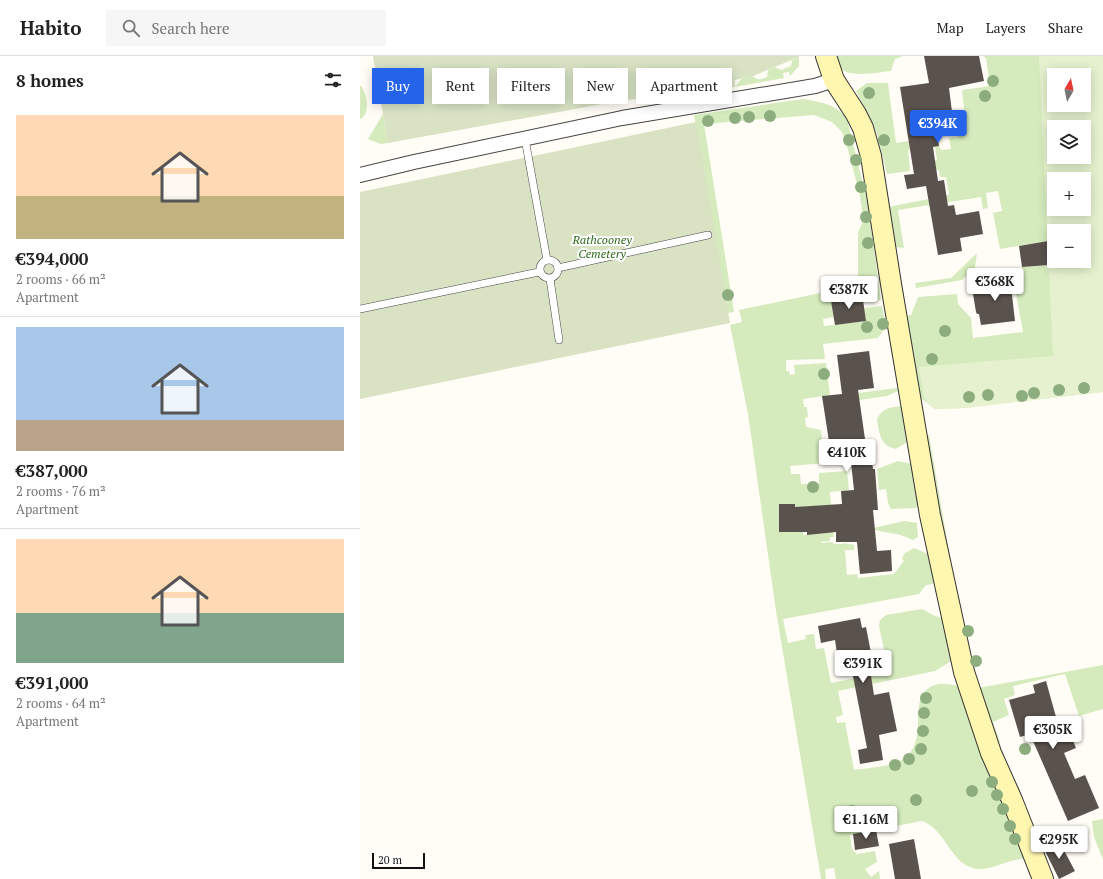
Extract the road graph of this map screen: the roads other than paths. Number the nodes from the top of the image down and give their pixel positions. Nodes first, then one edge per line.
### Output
1 (826, 56) edge
2 (834, 80) junction
3 (525, 139) junction
4 (360, 175) edge
5 (708, 235) dead end
6 (546, 260) junction
7 (558, 268) junction
8 (540, 272) junction
9 (550, 279) junction
10 (360, 309) edge
11 (559, 340) dead end
12 (1043, 879) edge

1 - 2 street
2 - 3 street
2 - 12 street
3 - 4 street
3 - 6 lane
5 - 7 lane
6 - 7 lane
6 - 8 lane
7 - 9 lane
8 - 9 lane
8 - 10 lane
9 - 11 lane

